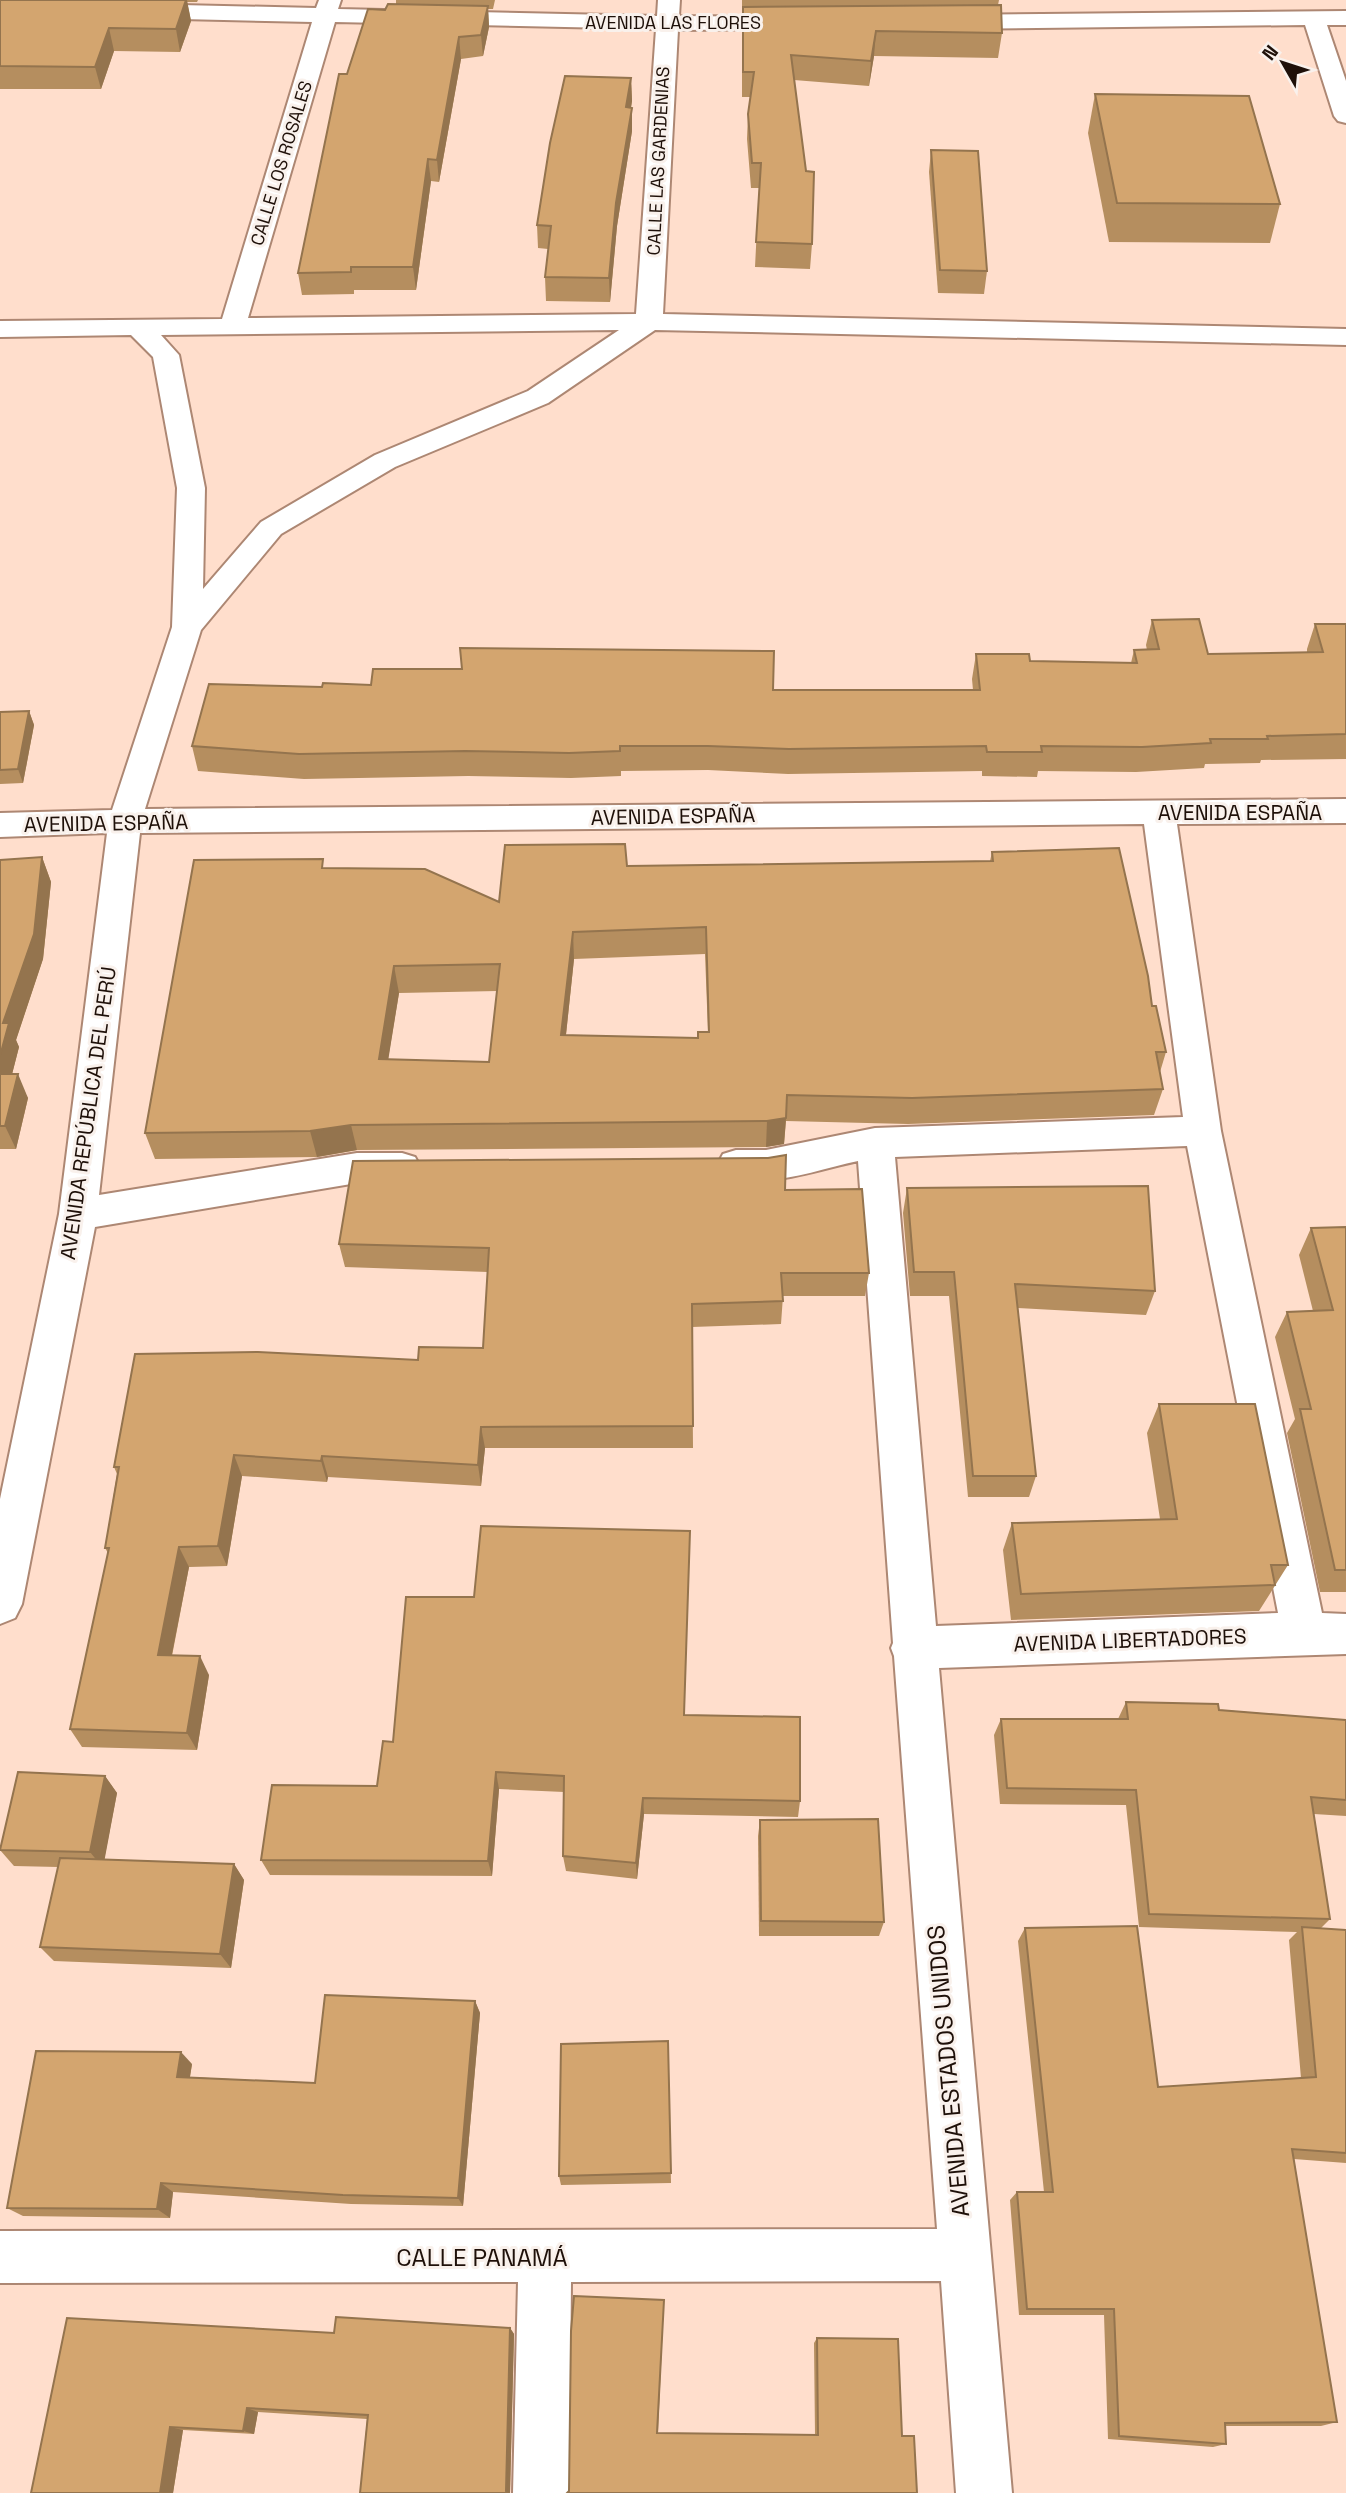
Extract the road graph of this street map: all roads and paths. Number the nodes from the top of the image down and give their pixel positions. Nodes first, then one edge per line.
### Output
1 (327, 8) edge
2 (122, 10) edge
3 (668, 11) edge
4 (1027, 11) edge
5 (1314, 18) junction
6 (1346, 18) edge
7 (820, 22) edge
8 (931, 22) edge
9 (1346, 116) edge
10 (649, 322) junction
11 (233, 326) junction
12 (0, 329) edge
13 (140, 330) junction
14 (1346, 337) edge
15 (187, 627) junction
16 (1346, 811) edge
17 (1159, 812) junction
18 (125, 821) junction
19 (0, 825) edge
20 (1203, 1131) junction
21 (875, 1143) junction
22 (698, 1165) edge
23 (438, 1167) edge
24 (78, 1214) junction
25 (0, 1604) edge
26 (1325, 1634) edge
27 (913, 1648) junction
28 (964, 2255) junction
29 (0, 2257) edge
30 (545, 2257) junction
31 (541, 2493) edge
32 (984, 2493) edge

1 - 2 street, AVENIDA LAS FLORES
1 - 3 street, AVENIDA LAS FLORES
1 - 11 street, CALLE LOS ROSALES
3 - 7 street, AVENIDA LAS FLORES
3 - 10 street, CALLE LAS GARDENIAS
4 - 5 street
4 - 8 street
5 - 6 street
5 - 9 street
10 - 11 street
10 - 14 street
10 - 15 street
11 - 13 street
12 - 13 street
13 - 15 street
15 - 18 street, AVENIDA REPÚBLICA DEL PERÚ
16 - 17 street, AVENIDA ESPAÑA
17 - 18 street, AVENIDA ESPAÑA
17 - 20 street
18 - 19 street, AVENIDA ESPAÑA
18 - 24 street, AVENIDA REPÚBLICA DEL PERÚ
20 - 21 street
20 - 26 street
21 - 22 street
21 - 27 street, AVENIDA ESTADOS UNIDOS
23 - 24 street
24 - 25 street, AVENIDA REPÚBLICA DEL PERÚ
26 - 27 street, AVENIDA LIBERTADORES
27 - 28 street, AVENIDA ESTADOS UNIDOS
28 - 30 street, CALLE PANAMÁ
28 - 32 street, AVENIDA ESTADOS UNIDOS
29 - 30 street, CALLE PANAMÁ
30 - 31 street

